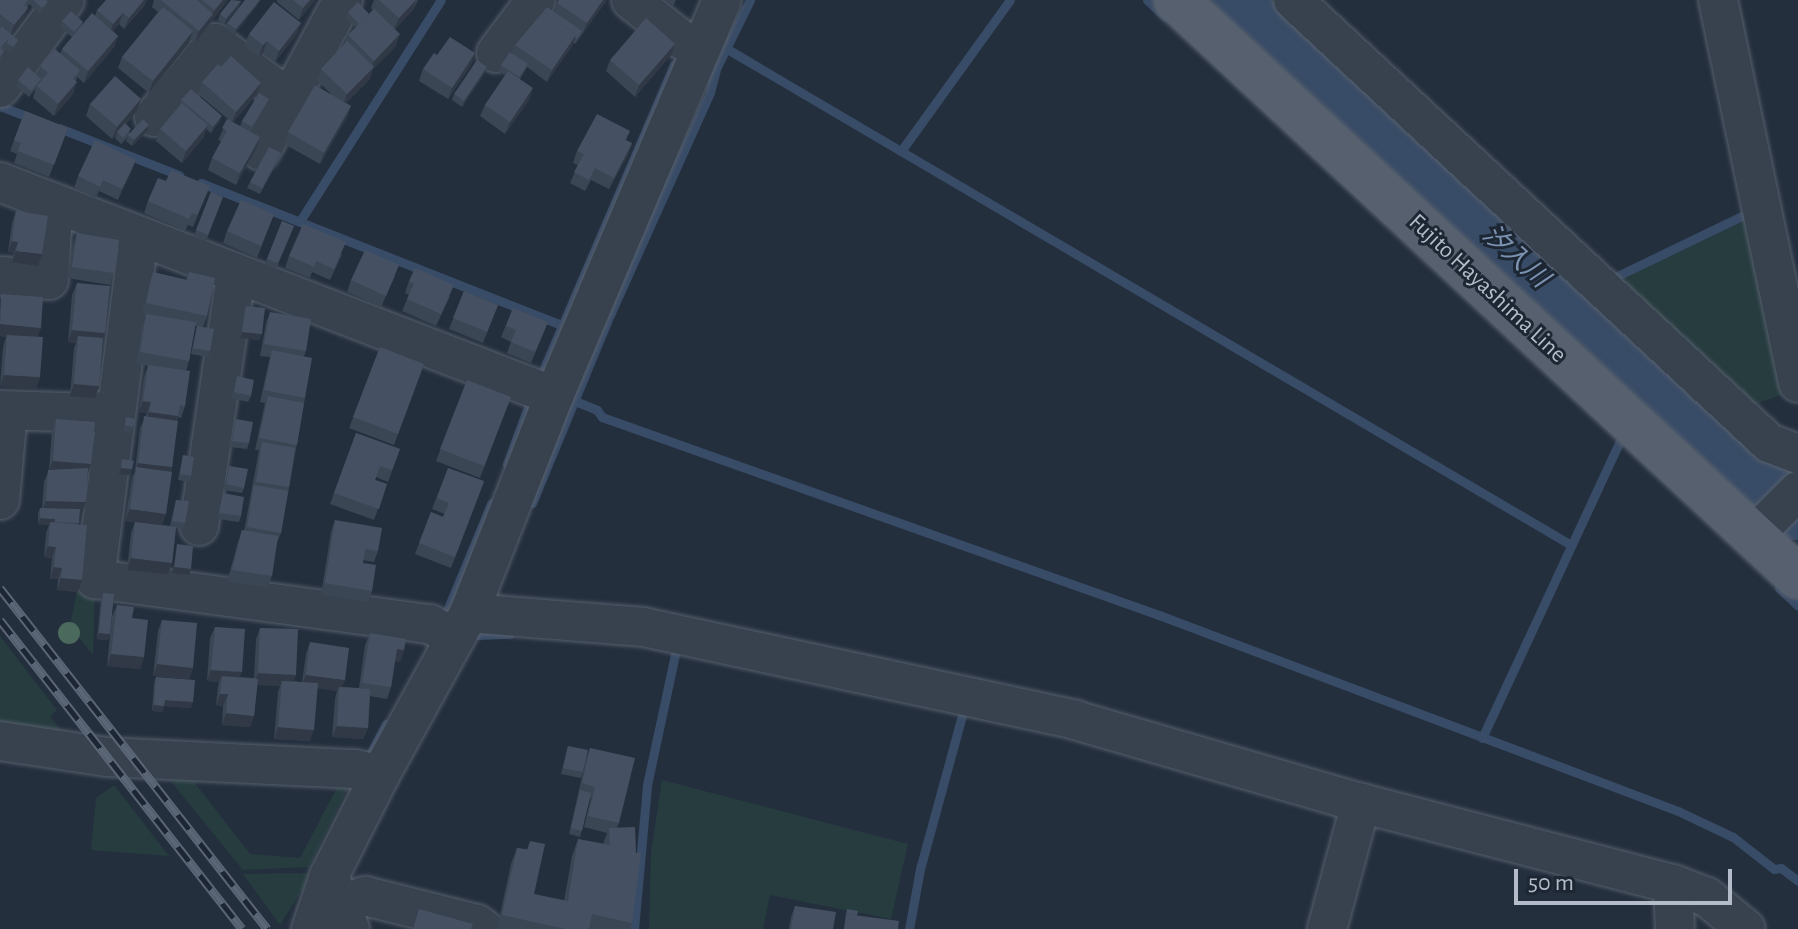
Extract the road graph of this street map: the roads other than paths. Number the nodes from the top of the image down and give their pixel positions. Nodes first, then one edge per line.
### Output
1 (65, 0) edge
2 (343, 0) edge
3 (536, 0) edge
4 (631, 0) edge
5 (722, 0) edge
6 (1176, 0) edge
7 (1293, 0) edge
8 (1718, 0) edge
9 (690, 44) junction
10 (496, 53) dead end
11 (0, 88) edge
12 (291, 96) junction
13 (154, 117) dead end
14 (261, 151) edge
15 (0, 182) edge
16 (57, 215) junction
17 (138, 246) junction
18 (0, 276) edge
19 (234, 285) junction
20 (1798, 383) edge
21 (541, 390) junction
22 (4, 411) edge
23 (104, 411) junction
24 (1798, 454) edge
25 (1798, 491) edge
26 (0, 500) edge
27 (199, 526) dead end
28 (1760, 529) junction
29 (1798, 577) edge
30 (450, 627) junction
31 (0, 741) edge
32 (368, 772) junction
33 (1358, 811) junction
34 (1673, 884) junction
35 (340, 903) edge
36 (311, 929) edge
37 (484, 929) edge
38 (1327, 929) edge
39 (1675, 929) edge
40 (1746, 929) edge

1 - 11 street
2 - 12 street
3 - 10 street
4 - 9 street
5 - 9 street
6 - 28 main road, Fujito Hayashima Line
7 - 24 street
8 - 20 street
9 - 21 street
12 - 13 street
12 - 14 street
15 - 16 street
16 - 17 street
16 - 18 street
17 - 19 street
17 - 23 street
19 - 21 street
19 - 27 street
21 - 30 street
22 - 23 street
22 - 26 street
23 - 30 street
25 - 28 street
28 - 29 main road, Fujito Hayashima Line
30 - 32 street
30 - 33 street
31 - 32 street
32 - 35 street
33 - 34 street
33 - 38 street
34 - 39 street
34 - 40 street
35 - 36 street
35 - 37 street

